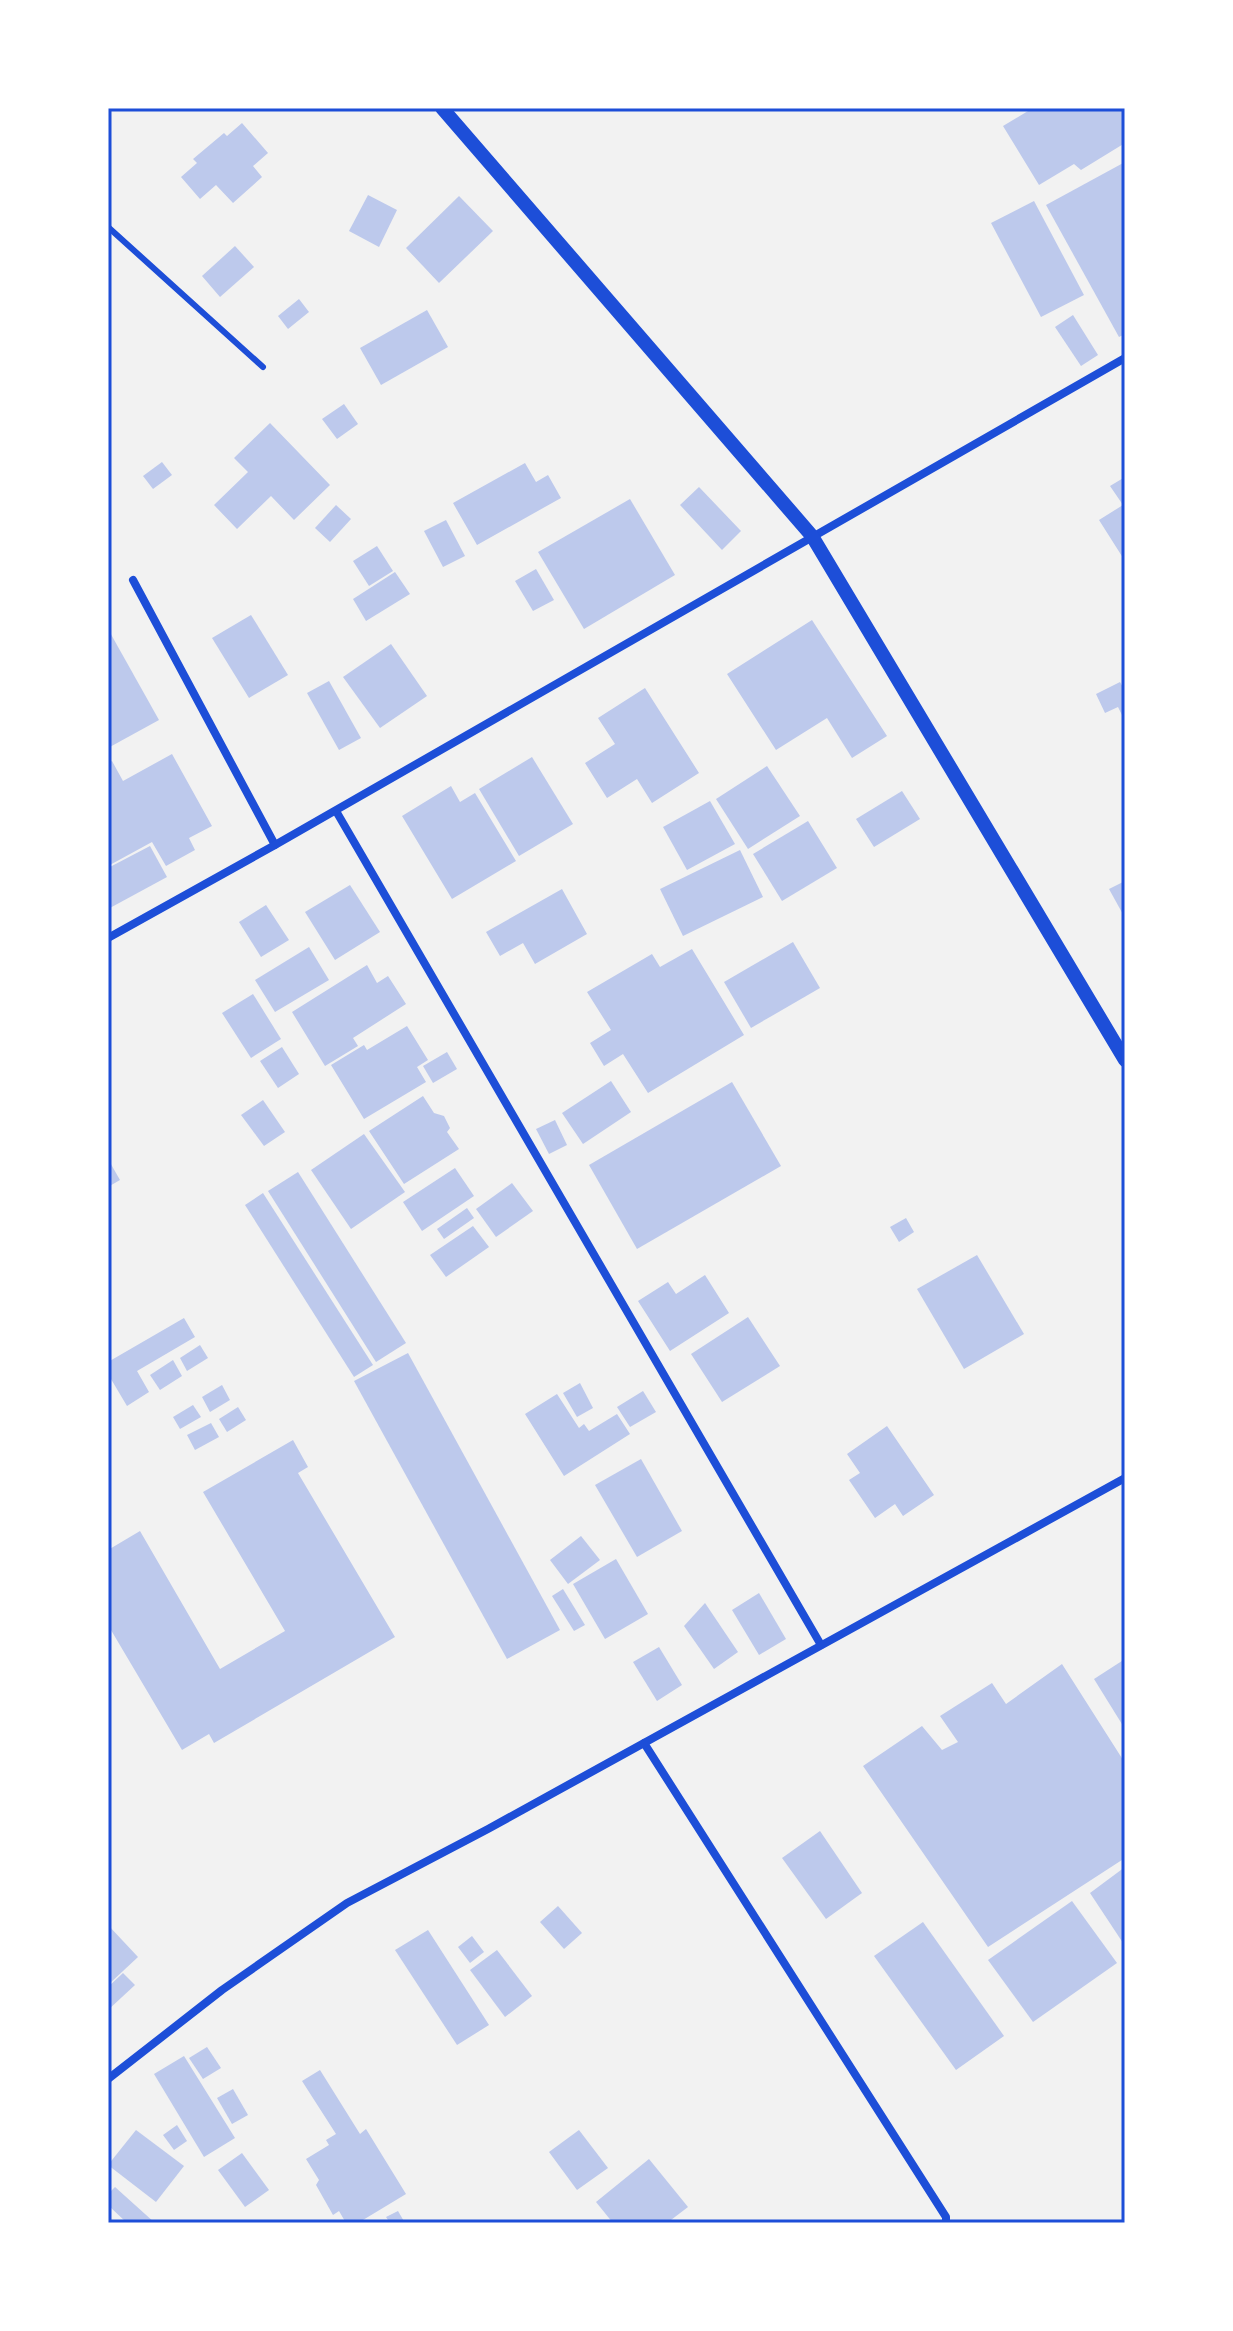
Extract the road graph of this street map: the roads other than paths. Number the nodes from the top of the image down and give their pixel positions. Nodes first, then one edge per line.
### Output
1 (442, 108) edge
2 (108, 227) edge
3 (1125, 358) edge
4 (263, 367) dead end
5 (812, 536) junction
6 (133, 580) dead end
7 (336, 811) junction
8 (275, 845) junction
9 (108, 938) edge
10 (1125, 1060) edge
11 (1125, 1478) edge
12 (821, 1645) junction
13 (644, 1743) junction
14 (108, 2079) edge
15 (946, 2223) edge

1 - 5 street
2 - 4 lane
3 - 5 street
5 - 7 street
5 - 10 street
6 - 8 street
7 - 8 street
7 - 12 street
8 - 9 street
11 - 12 street
12 - 13 street
13 - 14 street
13 - 15 street

